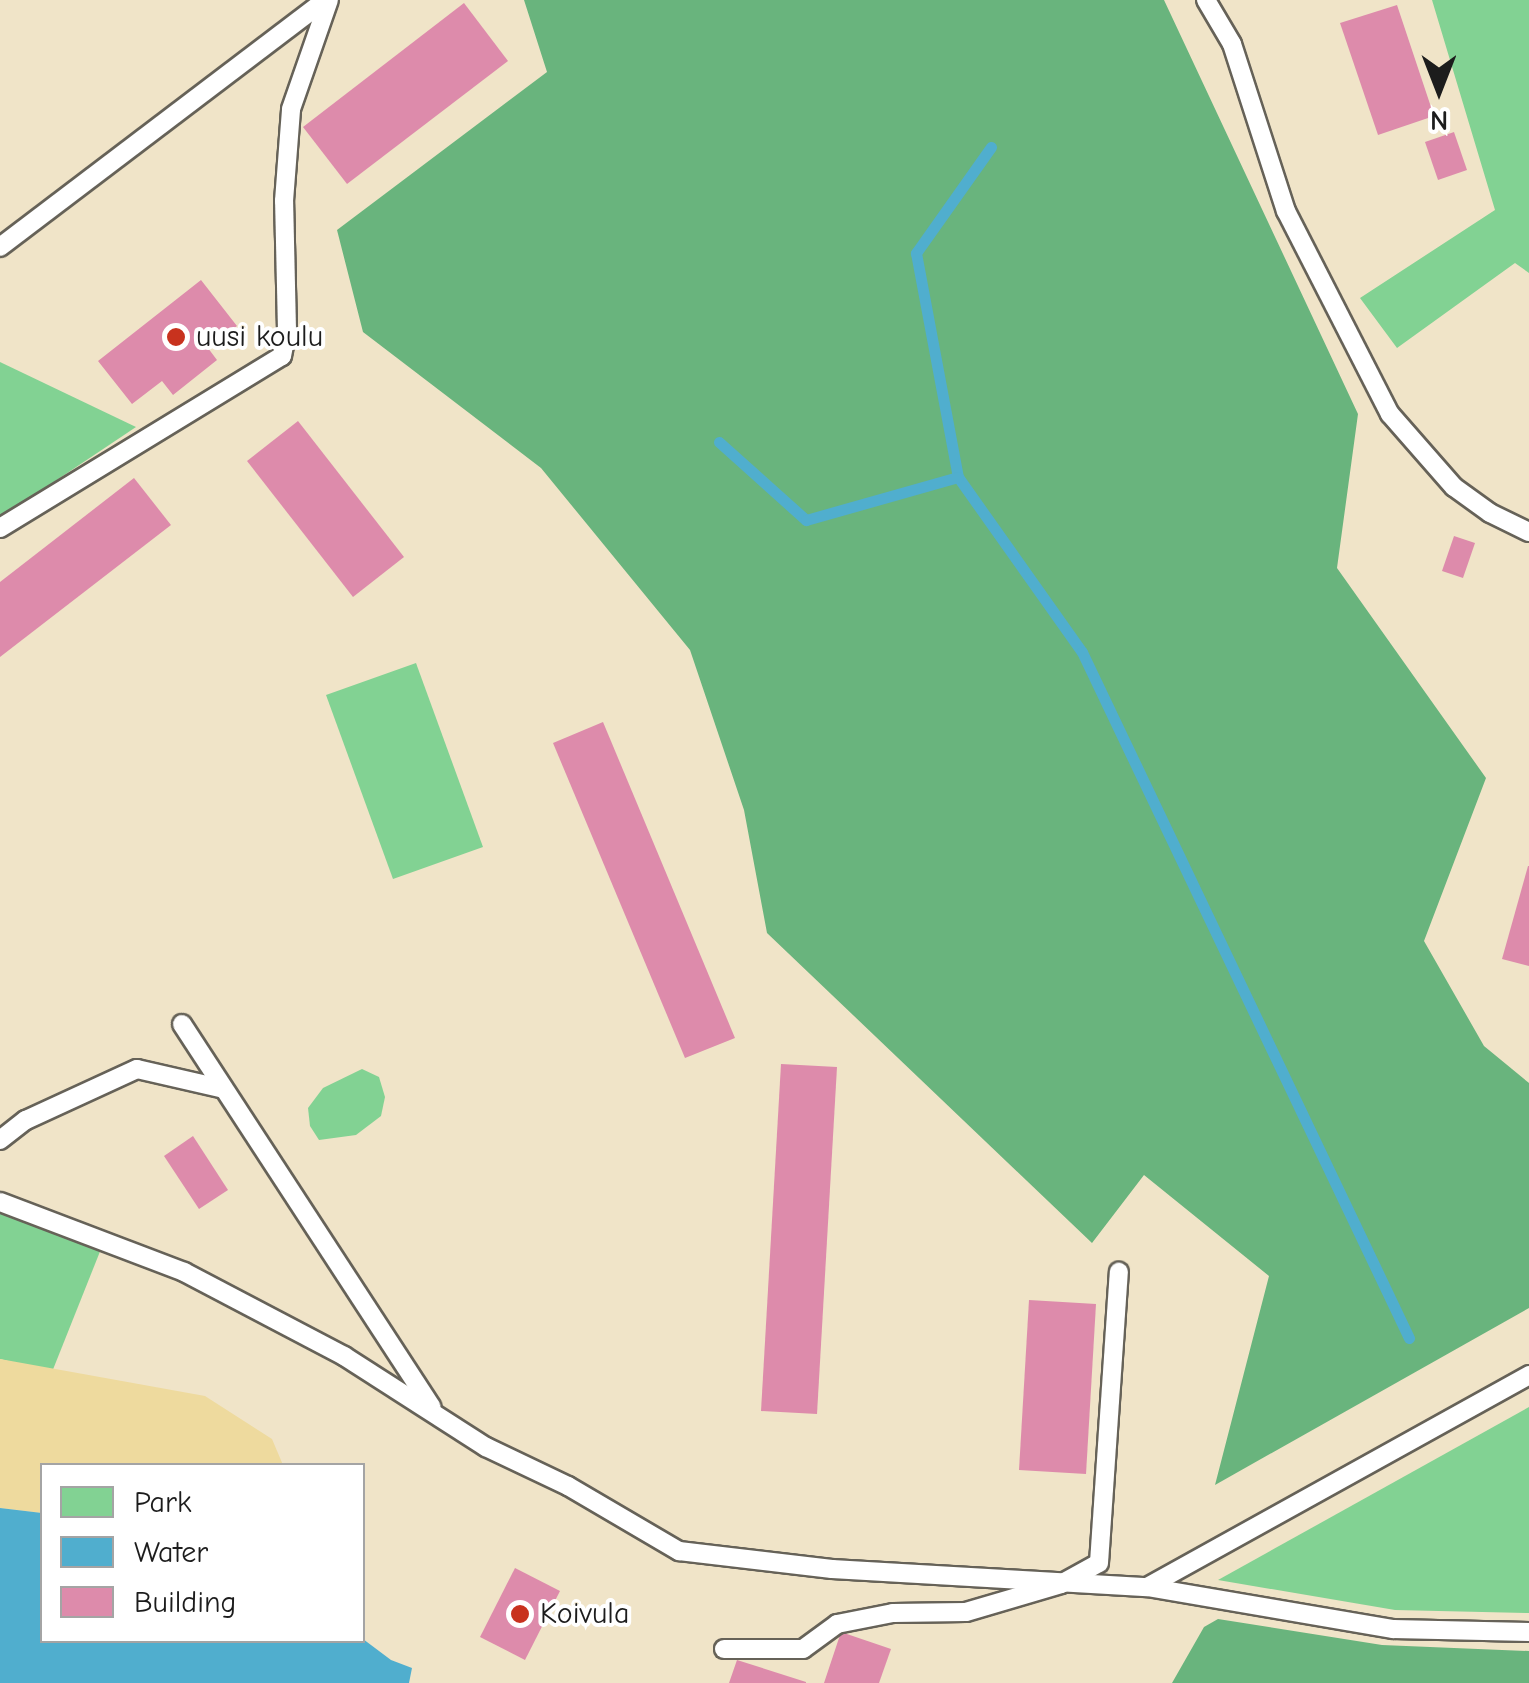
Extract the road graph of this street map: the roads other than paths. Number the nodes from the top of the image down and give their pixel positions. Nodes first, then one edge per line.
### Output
1 (328, 0) edge
2 (1206, 0) edge
3 (0, 247) edge
4 (0, 528) edge
5 (1529, 532) edge
6 (182, 1024) dead end
7 (220, 1088) junction
8 (0, 1140) edge
9 (0, 1202) edge
10 (1119, 1272) dead end
11 (1529, 1374) edge
12 (438, 1416) junction
13 (1060, 1584) junction
14 (1147, 1587) junction
15 (1529, 1632) edge
16 (724, 1649) dead end

1 - 3 lane
1 - 4 lane
2 - 5 lane
6 - 7 lane
7 - 8 lane
7 - 12 lane
9 - 12 lane
10 - 13 lane
11 - 14 lane
12 - 13 lane
13 - 14 lane
13 - 16 lane
14 - 15 lane

